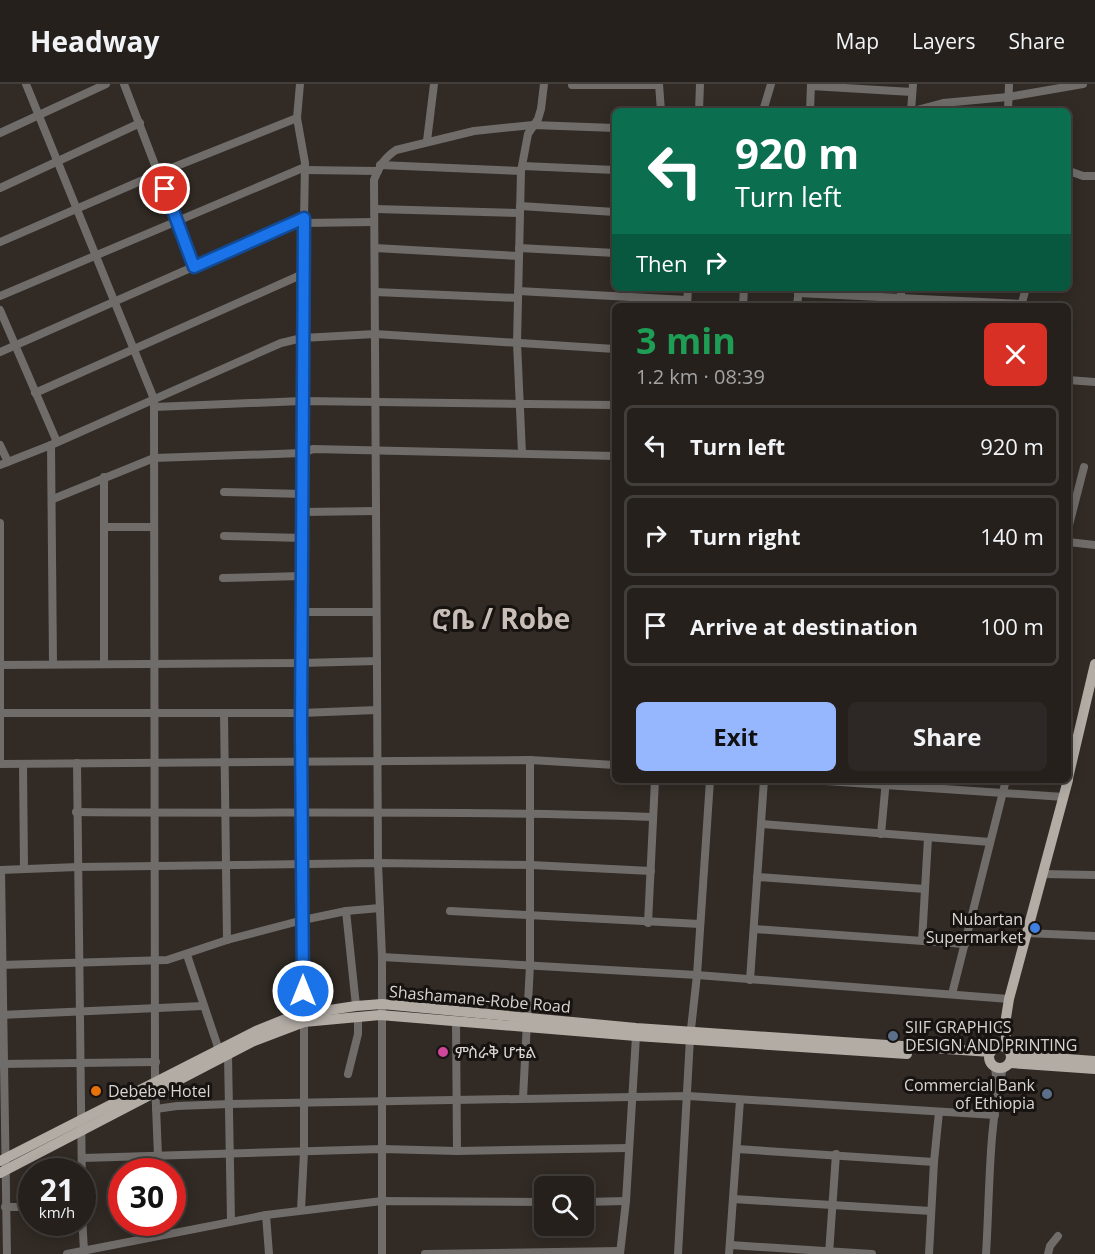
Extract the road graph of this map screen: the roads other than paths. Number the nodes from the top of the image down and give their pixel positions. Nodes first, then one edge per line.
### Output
1 (26, 84) edge
2 (106, 84) edge
3 (124, 84) edge
4 (300, 84) edge
5 (434, 84) edge
6 (544, 84) edge
7 (700, 84) edge
8 (771, 84) edge
9 (1009, 84) edge
10 (1083, 84) edge
11 (572, 85) edge
12 (658, 85) edge
13 (811, 85) edge
14 (912, 88) edge
15 (1008, 96) junction
16 (662, 108) edge
17 (699, 108) edge
18 (765, 108) edge
19 (810, 108) edge
20 (912, 108) edge
21 (924, 108) edge
22 (1008, 108) edge
23 (38, 116) junction
24 (297, 118) junction
25 (140, 123) junction
26 (533, 125) junction
27 (612, 128) edge
28 (0, 133) edge
29 (427, 141) junction
30 (58, 161) junction
31 (379, 168) junction
32 (522, 168) junction
33 (305, 169) junction
34 (612, 170) edge
35 (159, 173) junction
36 (1071, 173) edge
37 (1095, 176) edge
38 (0, 188) edge
39 (77, 208) junction
40 (375, 208) junction
41 (520, 210) junction
42 (612, 212) edge
43 (177, 220) junction
44 (304, 220) junction
45 (374, 222) junction
46 (0, 242) edge
47 (375, 248) junction
48 (519, 252) junction
49 (612, 253) edge
50 (96, 256) junction
51 (194, 267) junction
52 (303, 274) junction
53 (833, 291) edge
54 (375, 292) junction
55 (901, 293) edge
56 (518, 294) junction
57 (0, 296) edge
58 (115, 302) junction
59 (687, 303) edge
60 (1002, 303) edge
61 (0, 310) edge
62 (375, 334) junction
63 (302, 338) junction
64 (517, 343) junction
65 (15, 345) junction
66 (612, 349) edge
67 (135, 350) junction
68 (0, 352) edge
69 (1071, 380) edge
70 (1095, 382) edge
71 (35, 393) junction
72 (302, 401) junction
73 (375, 401) junction
74 (154, 403) junction
75 (519, 404) junction
76 (612, 405) edge
77 (54, 444) junction
78 (0, 445) edge
79 (376, 450) junction
80 (303, 453) junction
81 (522, 453) junction
82 (612, 456) edge
83 (154, 458) junction
84 (4, 463) edge
85 (1084, 467) dead end
86 (104, 477) junction
87 (224, 492) dead end
88 (304, 494) junction
89 (53, 499) junction
90 (376, 511) junction
91 (303, 512) junction
92 (1071, 517) edge
93 (0, 523) edge
94 (104, 527) junction
95 (154, 527) junction
96 (224, 536) dead end
97 (303, 538) junction
98 (1071, 542) edge
99 (1095, 545) edge
100 (1, 556) edge
101 (303, 576) junction
102 (223, 578) dead end
103 (302, 612) junction
104 (376, 612) junction
105 (377, 661) junction
106 (302, 663) junction
107 (0, 664) edge
108 (53, 664) junction
109 (104, 664) junction
110 (153, 664) junction
111 (1095, 664) edge
112 (377, 710) junction
113 (0, 713) edge
114 (153, 713) junction
115 (224, 713) junction
116 (301, 713) junction
117 (530, 760) junction
118 (154, 762) junction
119 (225, 762) junction
120 (301, 762) junction
121 (378, 762) junction
122 (77, 763) junction
123 (0, 764) edge
124 (23, 765) junction
125 (612, 765) edge
126 (1071, 766) edge
127 (655, 783) edge
128 (710, 783) edge
129 (764, 783) edge
130 (886, 783) edge
131 (897, 783) edge
132 (1005, 783) edge
133 (1067, 783) edge
134 (1002, 793) junction
135 (1064, 797) junction
136 (76, 812) junction
137 (154, 813) junction
138 (226, 813) junction
139 (302, 813) junction
140 (529, 813) junction
141 (378, 814) junction
142 (652, 817) junction
143 (761, 824) junction
144 (881, 834) junction
145 (928, 838) junction
146 (990, 842) junction
147 (378, 863) junction
148 (302, 864) junction
149 (226, 865) junction
150 (531, 865) junction
151 (78, 867) junction
152 (155, 867) junction
153 (24, 869) junction
154 (0, 870) edge
155 (651, 871) junction
156 (1043, 874) junction
157 (1095, 875) edge
158 (757, 878) junction
159 (925, 889) junction
160 (380, 908) junction
161 (1, 910) edge
162 (346, 911) junction
163 (450, 911) dead end
164 (531, 914) junction
165 (303, 920) junction
166 (648, 923) junction
167 (700, 924) junction
168 (754, 929) junction
169 (1026, 933) junction
170 (1095, 936) edge
171 (227, 940) junction
172 (922, 941) junction
173 (965, 944) junction
174 (188, 955) junction
175 (382, 957) junction
176 (156, 960) junction
177 (80, 962) junction
178 (1, 965) edge
179 (530, 965) junction
180 (697, 975) junction
181 (750, 980) junction
182 (952, 994) junction
183 (1009, 999) junction
184 (203, 1006) junction
185 (156, 1009) junction
186 (381, 1010) junction
187 (357, 1011) junction
188 (81, 1012) junction
189 (2, 1015) edge
190 (303, 1018) junction
191 (456, 1022) junction
192 (527, 1023) junction
193 (690, 1035) junction
194 (636, 1036) junction
195 (223, 1053) junction
196 (1000, 1058) junction
197 (1095, 1061) edge
198 (156, 1062) junction
199 (81, 1063) junction
200 (2, 1064) edge
201 (1095, 1069) edge
202 (348, 1074) dead end
203 (155, 1087) junction
204 (688, 1096) junction
205 (632, 1097) junction
206 (523, 1098) junction
207 (456, 1099) junction
208 (740, 1100) junction
209 (382, 1101) junction
210 (304, 1102) junction
211 (230, 1104) junction
212 (156, 1109) junction
213 (2, 1112) edge
214 (939, 1112) junction
215 (995, 1115) junction
216 (83, 1124) junction
217 (629, 1148) junction
218 (382, 1149) junction
219 (737, 1149) junction
220 (457, 1151) junction
221 (304, 1152) junction
222 (230, 1153) junction
223 (836, 1154) junction
224 (158, 1156) junction
225 (83, 1158) joint
226 (934, 1162) junction
227 (2, 1166) edge
228 (733, 1199) junction
229 (626, 1201) junction
230 (382, 1202) junction
231 (534, 1202) edge
232 (594, 1202) edge
233 (833, 1205) junction
234 (5, 1207) junction
235 (18, 1207) edge
236 (301, 1210) junction
237 (931, 1211) junction
238 (266, 1215) junction
239 (231, 1221) junction
240 (83, 1236) edge
241 (1058, 1236) dead end
242 (729, 1250) edge
243 (84, 1251) junction
244 (620, 1252) edge
245 (829, 1253) edge
246 (7, 1254) edge
247 (67, 1254) edge
248 (269, 1254) edge
249 (382, 1254) edge
250 (425, 1254) edge
251 (678, 1254) edge
252 (872, 1254) edge
253 (928, 1254) edge
254 (986, 1254) edge
255 (1048, 1254) edge

1 - 23 street
2 - 23 street
3 - 25 street
4 - 24 street
5 - 29 street
6 - 26 street
7 - 17 street
8 - 18 street
9 - 15 street
10 - 15 street
11 - 12 street
12 - 16 street
13 - 14 street
13 - 19 street
14 - 20 street
15 - 21 street
15 - 22 street
23 - 28 street
23 - 30 street
24 - 33 street
24 - 35 street
25 - 30 street
25 - 35 street
26 - 27 street
26 - 29 street
26 - 32 street
29 - 31 street
30 - 38 street
30 - 39 street
31 - 32 street
31 - 33 street
31 - 40 street
32 - 34 street
32 - 41 street
33 - 43 street
33 - 44 street
35 - 39 street
35 - 43 street
36 - 37 street
39 - 46 street
39 - 50 street
40 - 41 street
40 - 45 street
41 - 42 street
41 - 48 street
43 - 50 street
43 - 51 street
44 - 45 street
44 - 51 street
44 - 52 street
45 - 47 street
47 - 48 street
47 - 54 street
48 - 49 street
48 - 56 street
50 - 57 street
50 - 58 street
51 - 58 street
52 - 63 street
52 - 67 street
53 - 55 street
54 - 56 street
54 - 62 street
55 - 60 street
56 - 59 street
56 - 64 street
58 - 65 street
58 - 67 street
61 - 65 street
62 - 63 street
62 - 64 street
62 - 73 street
63 - 72 street
63 - 74 street
64 - 66 street
64 - 75 street
65 - 68 street
65 - 71 street
67 - 71 street
67 - 74 street
69 - 70 street
71 - 77 street
72 - 73 street
72 - 74 street
72 - 80 street
73 - 75 street
73 - 79 street
74 - 77 street
74 - 83 street
75 - 76 street
75 - 81 street
77 - 84 street
77 - 89 street
78 - 84 street
79 - 80 street
79 - 81 street
79 - 90 street
80 - 83 street
80 - 88 street
81 - 82 street
83 - 86 street
83 - 95 street
85 - 92 street
86 - 89 street
86 - 94 street
87 - 88 street
88 - 91 street
89 - 108 street
90 - 91 street
90 - 104 street
91 - 97 street
93 - 100 street
94 - 95 street
94 - 109 street
95 - 110 street
96 - 97 street
97 - 101 street
98 - 99 street
100 - 107 street
101 - 102 street
101 - 103 street
103 - 104 street
103 - 106 street
104 - 105 street
105 - 106 street
105 - 112 street
106 - 110 street
106 - 116 street
107 - 108 street
107 - 113 street
108 - 109 street
109 - 110 street
110 - 114 street
111 - 126 main road
112 - 116 street
112 - 121 street
113 - 114 street
113 - 123 street
114 - 115 street
114 - 118 street
115 - 116 street
115 - 119 street
116 - 120 street
117 - 121 street
117 - 125 street
117 - 140 street
118 - 119 street
118 - 122 street
118 - 137 street
119 - 120 street
119 - 138 street
120 - 121 street
120 - 139 street
121 - 141 street
122 - 124 street
122 - 136 street
123 - 124 street
124 - 153 street
127 - 142 street
128 - 167 street
129 - 143 street
130 - 144 street
131 - 134 street
132 - 134 street
133 - 135 main road
134 - 135 street
134 - 146 street
135 - 156 main road
136 - 137 street
136 - 151 street
137 - 138 street
137 - 152 street
138 - 139 street
138 - 149 street
139 - 141 street
139 - 148 street
140 - 141 street
140 - 142 street
140 - 150 street
141 - 147 street
142 - 155 street
143 - 144 street
143 - 158 street
144 - 145 street
145 - 146 street
145 - 159 street
146 - 173 street
147 - 148 street
147 - 150 street
147 - 160 street
148 - 149 street
148 - 165 street
149 - 152 street
149 - 171 street
150 - 155 street
150 - 164 street
151 - 152 street
151 - 153 street
151 - 177 street
152 - 176 street
153 - 154 street
154 - 161 street
155 - 166 street
156 - 157 street
156 - 169 main road
158 - 159 street
158 - 168 street
159 - 172 street
160 - 162 street
160 - 175 street
161 - 178 street
162 - 165 street
162 - 187 street
163 - 164 street
164 - 166 street
164 - 179 street
165 - 171 street
165 - 190 street
166 - 167 street
167 - 180 street
168 - 172 street
168 - 181 street
169 - 170 street
169 - 183 main road
171 - 174 street
172 - 173 street
173 - 182 street
174 - 176 street
174 - 184 street
175 - 179 street
175 - 186 street
176 - 177 street
176 - 185 street
177 - 178 street
177 - 188 street
178 - 189 street
179 - 180 street
179 - 192 street
180 - 181 street
180 - 193 street
181 - 182 street
182 - 183 street
183 - 196 main road
184 - 185 street
184 - 195 street
185 - 188 street
185 - 198 street
186 - 187 main road, Shashamane-Robe Road
186 - 191 main road, Shashamane-Robe Road
186 - 192 main road, Shashamane-Robe Road
186 - 209 street
187 - 190 main road, Shashamane-Robe Road
187 - 202 street
188 - 189 street
188 - 199 street
189 - 200 street
190 - 195 main road, Shashamane-Robe Road
190 - 210 street
191 - 192 main road, Shashamane-Robe Road
191 - 207 street
192 - 193 main road, Shashamane-Robe Road
192 - 194 main road, Shashamane-Robe Road
192 - 206 street
193 - 194 main road, Shashamane-Robe Road
193 - 196 main road, Shashamane-Robe Road
193 - 204 street
194 - 205 street
195 - 203 main road, Shashamane-Robe Road
195 - 211 street
196 - 197 main road
196 - 201 main road
196 - 215 street
198 - 199 street
198 - 203 street
199 - 200 street
199 - 216 street
200 - 213 street
203 - 212 street
203 - 216 main road, Shashamane-Robe Road
204 - 205 street
204 - 208 street
204 - 251 street
205 - 206 street
205 - 217 street
206 - 207 street
207 - 209 street
207 - 220 street
208 - 214 street
208 - 219 street
209 - 210 street
209 - 218 street
210 - 211 street
210 - 221 street
211 - 212 street
211 - 222 street
212 - 224 street
213 - 227 street
214 - 215 street
214 - 226 street
215 - 254 street
216 - 225 street
216 - 227 main road, Shashamane-Robe Road
217 - 220 street
217 - 229 street
218 - 220 street
218 - 221 street
218 - 230 street
219 - 223 street
219 - 228 street
221 - 222 street
221 - 236 street
222 - 224 street
222 - 239 street
223 - 226 street
223 - 233 street
224 - 225 street
226 - 237 street
227 - 234 street
228 - 233 street
228 - 242 street
229 - 232 street
229 - 244 street
230 - 231 street
230 - 236 street
230 - 249 street
233 - 237 street
233 - 245 street
234 - 235 street
234 - 246 street
236 - 238 street
237 - 253 street
238 - 239 street
238 - 248 street
239 - 243 street
240 - 243 street
241 - 255 street
242 - 245 street
243 - 247 street
244 - 250 street
245 - 252 street

